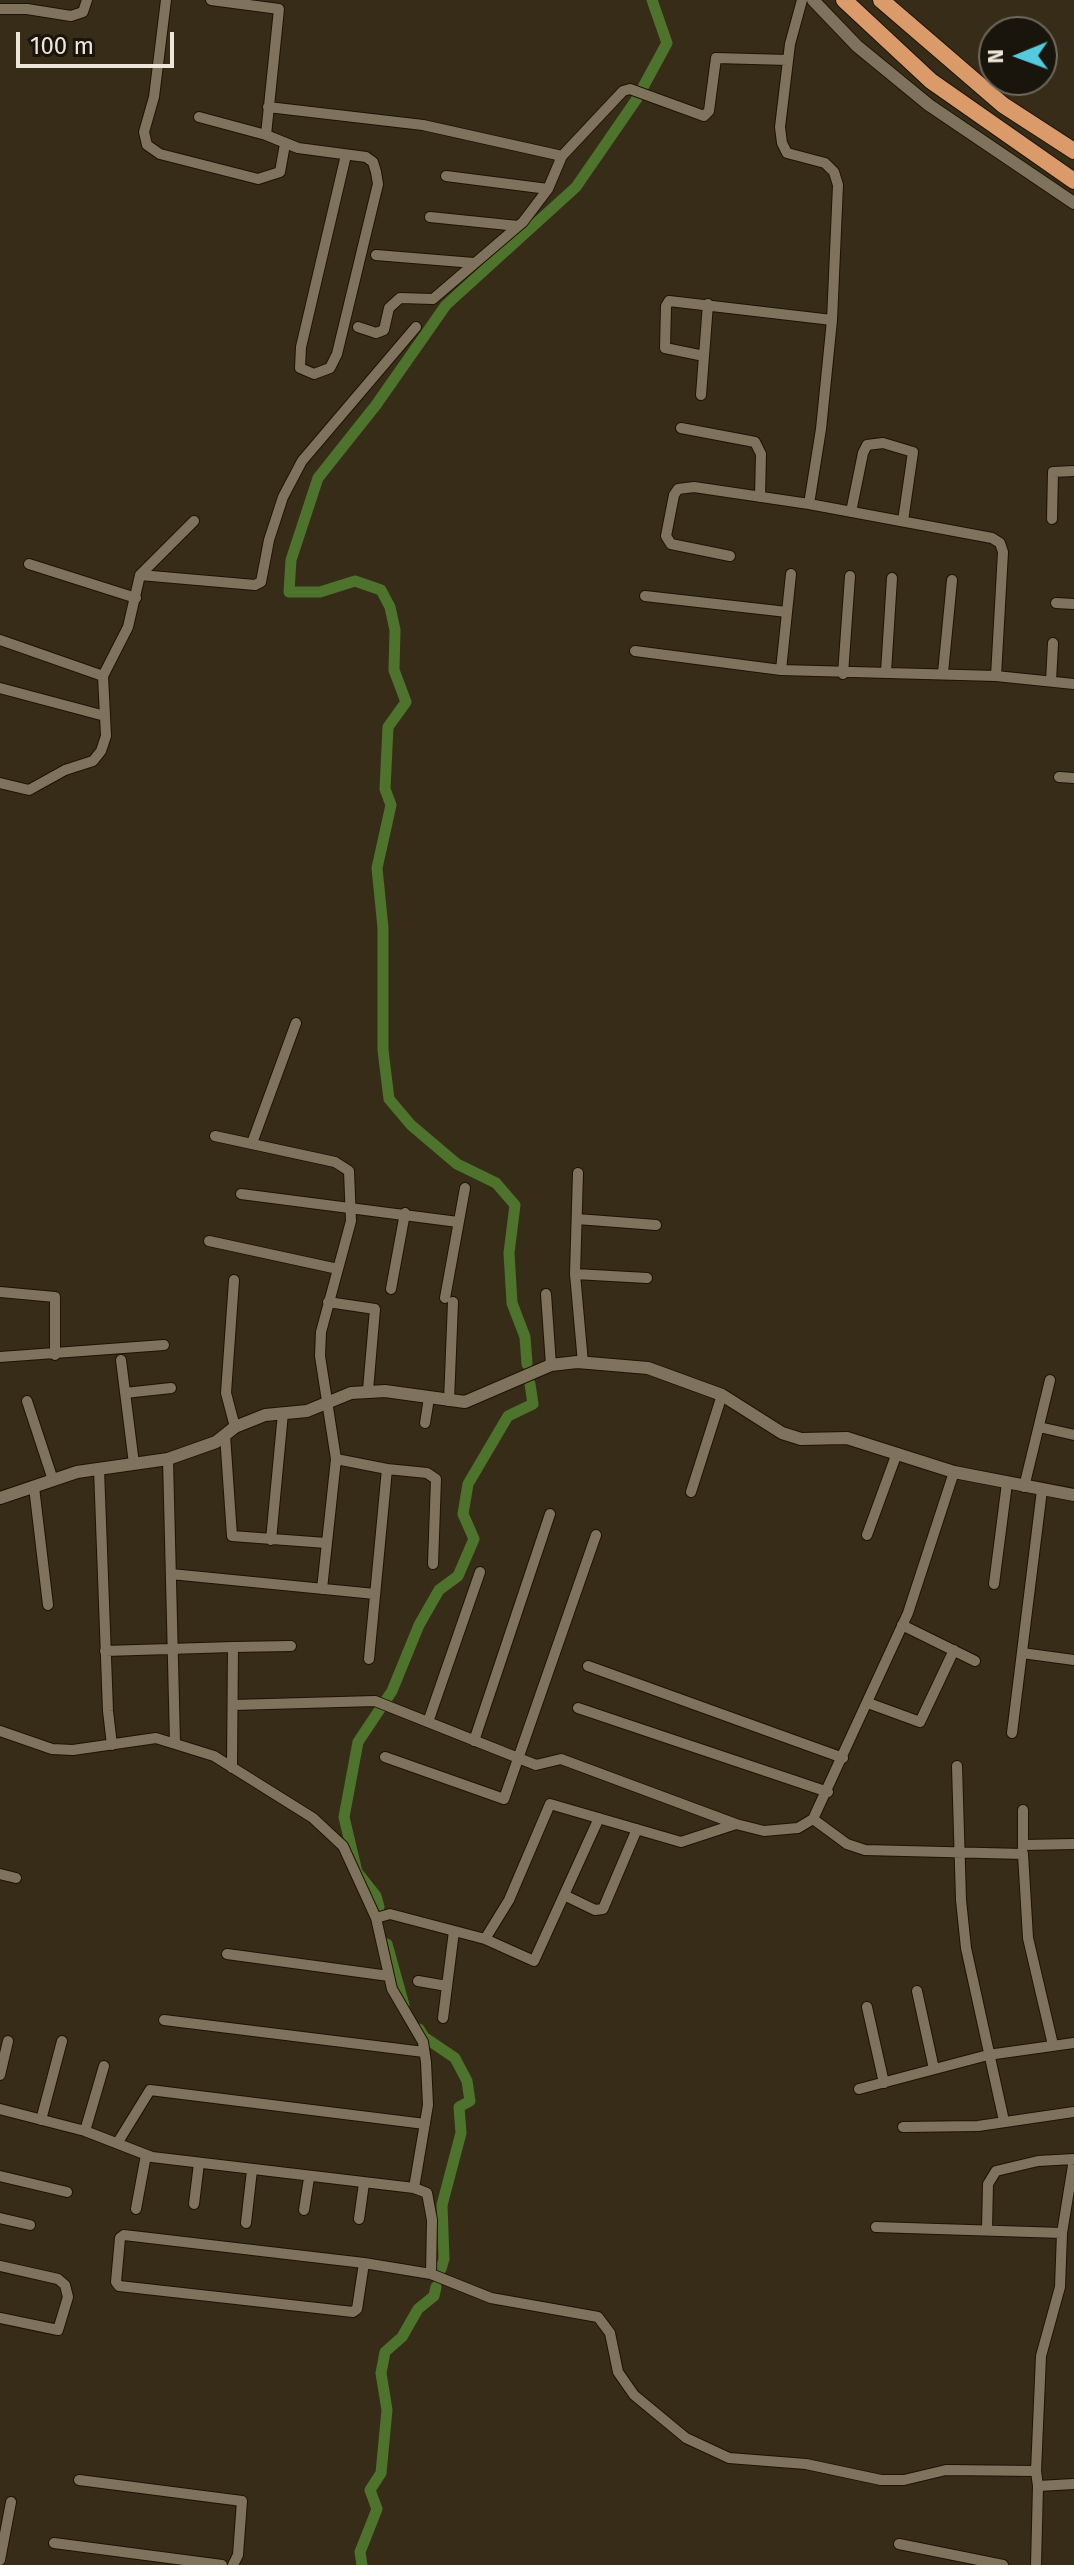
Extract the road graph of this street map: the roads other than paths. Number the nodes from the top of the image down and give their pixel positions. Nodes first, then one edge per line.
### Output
1 (87, 0) edge
2 (166, 0) edge
3 (211, 0) edge
4 (802, 0) edge
5 (813, 0) edge
6 (844, 0) edge
7 (881, 0) edge
8 (0, 9) edge
9 (788, 60) junction
10 (268, 107) junction
11 (199, 117) dead end
12 (266, 135) junction
13 (285, 144) junction
14 (1074, 151) edge
15 (346, 155) junction
16 (562, 156) junction
17 (446, 176) dead end
18 (1074, 181) edge
19 (548, 189) junction
20 (1074, 203) edge
21 (430, 217) dead end
22 (518, 226) junction
23 (376, 255) dead end
24 (474, 263) junction
25 (708, 304) junction
26 (832, 320) junction
27 (358, 327) dead end
28 (416, 327) dead end
29 (704, 356) junction
30 (701, 395) dead end
31 (681, 428) dead end
32 (1074, 471) edge
33 (760, 497) junction
34 (809, 504) junction
35 (851, 512) junction
36 (1052, 519) dead end
37 (194, 521) dead end
38 (903, 521) junction
39 (730, 556) dead end
40 (29, 564) dead end
41 (791, 574) dead end
42 (140, 575) junction
43 (850, 576) dead end
44 (892, 578) dead end
45 (952, 580) dead end
46 (645, 596) dead end
47 (136, 598) junction
48 (1056, 603) dead end
49 (1074, 604) edge
50 (787, 612) junction
51 (0, 640) edge
52 (1053, 643) dead end
53 (635, 651) dead end
54 (781, 670) junction
55 (886, 672) junction
56 (943, 673) junction
57 (843, 674) junction
58 (103, 676) junction
59 (996, 676) junction
60 (1051, 681) junction
61 (1074, 684) edge
62 (0, 688) edge
63 (105, 716) junction
64 (1059, 777) dead end
65 (1074, 778) edge
66 (0, 783) edge
67 (296, 1023) dead end
68 (215, 1136) dead end
69 (252, 1143) junction
70 (578, 1173) dead end
71 (465, 1188) dead end
72 (241, 1194) dead end
73 (351, 1208) junction
74 (405, 1213) junction
75 (577, 1219) junction
76 (458, 1222) junction
77 (656, 1225) dead end
78 (209, 1241) dead end
79 (338, 1269) junction
80 (575, 1274) junction
81 (647, 1278) dead end
82 (234, 1280) dead end
83 (391, 1289) dead end
84 (0, 1292) edge
85 (546, 1294) dead end
86 (328, 1302) junction
87 (164, 1345) dead end
88 (55, 1355) junction
89 (0, 1357) edge
90 (121, 1360) dead end
91 (583, 1363) junction
92 (551, 1365) junction
93 (1050, 1380) dead end
94 (171, 1388) dead end
95 (368, 1390) junction
96 (125, 1393) junction
97 (722, 1395) junction
98 (429, 1398) junction
99 (27, 1401) dead end
100 (449, 1401) junction
101 (326, 1404) junction
102 (283, 1413) junction
103 (425, 1423) dead end
104 (1039, 1427) junction
105 (230, 1431) junction
106 (1074, 1435) edge
107 (897, 1453) junction
108 (168, 1459) junction
109 (336, 1459) junction
110 (134, 1464) junction
111 (99, 1469) junction
112 (387, 1469) junction
113 (954, 1472) junction
114 (53, 1480) junction
115 (1007, 1483) junction
116 (34, 1487) junction
117 (1024, 1487) junction
118 (1042, 1490) junction
119 (691, 1492) dead end
120 (1074, 1495) edge
121 (0, 1498) edge
122 (550, 1514) dead end
123 (596, 1535) dead end
124 (867, 1535) dead end
125 (271, 1540) junction
126 (326, 1543) junction
127 (433, 1564) dead end
128 (480, 1572) dead end
129 (171, 1574) junction
130 (994, 1584) dead end
131 (322, 1589) junction
132 (375, 1594) junction
133 (48, 1605) dead end
134 (902, 1625) junction
135 (291, 1646) dead end
136 (233, 1647) junction
137 (173, 1650) junction
138 (954, 1650) junction
139 (105, 1651) junction
140 (1022, 1653) junction
141 (369, 1659) dead end
142 (1074, 1660) edge
143 (975, 1661) dead end
144 (588, 1666) dead end
145 (868, 1703) junction
146 (233, 1705) junction
147 (578, 1708) dead end
148 (428, 1722) junction
149 (0, 1731) edge
150 (1012, 1733) dead end
151 (474, 1741) junction
152 (175, 1742) junction
153 (112, 1745) junction
154 (385, 1757) dead end
155 (843, 1758) junction
156 (519, 1759) junction
157 (957, 1766) dead end
158 (232, 1768) junction
159 (828, 1792) junction
160 (1023, 1810) dead end
161 (599, 1818) junction
162 (813, 1819) junction
163 (736, 1824) junction
164 (637, 1829) junction
165 (1074, 1844) edge
166 (1023, 1850) junction
167 (960, 1852) junction
168 (0, 1874) edge
169 (16, 1878) dead end
170 (564, 1895) junction
171 (376, 1918) junction
172 (454, 1931) junction
173 (485, 1939) junction
174 (227, 1954) dead end
175 (389, 1976) junction
176 (418, 1981) dead end
177 (447, 1986) junction
178 (917, 1991) dead end
179 (867, 2007) dead end
180 (443, 2018) dead end
181 (164, 2020) dead end
182 (8, 2041) dead end
183 (62, 2041) dead end
184 (1074, 2043) edge
185 (1053, 2045) junction
186 (424, 2052) junction
187 (988, 2055) junction
188 (104, 2066) dead end
189 (934, 2069) junction
190 (0, 2075) edge
191 (884, 2083) junction
192 (859, 2089) dead end
193 (0, 2109) edge
194 (1074, 2112) edge
195 (41, 2120) junction
196 (1004, 2121) junction
197 (425, 2124) junction
198 (903, 2127) dead end
199 (85, 2131) junction
200 (118, 2142) junction
201 (146, 2155) junction
202 (1074, 2159) edge
203 (199, 2163) junction
204 (252, 2170) junction
205 (0, 2176) edge
206 (309, 2178) junction
207 (364, 2183) junction
208 (414, 2188) junction
209 (67, 2192) dead end
210 (194, 2204) dead end
211 (136, 2209) dead end
212 (304, 2210) dead end
213 (0, 2218) edge
214 (359, 2219) dead end
215 (246, 2223) dead end
216 (30, 2225) dead end
217 (876, 2227) dead end
218 (987, 2229) junction
219 (1062, 2233) junction
220 (364, 2263) junction
221 (0, 2266) edge
222 (431, 2274) junction
223 (0, 2318) edge
224 (1036, 2471) junction
225 (79, 2480) dead end
226 (1074, 2484) edge
227 (1038, 2486) junction
228 (11, 2502) dead end
229 (54, 2543) dead end
230 (899, 2544) dead end
231 (0, 2560) edge
232 (222, 2565) edge
233 (233, 2565) edge
234 (1003, 2565) edge
235 (1036, 2565) edge

1 - 8 street
2 - 13 street
3 - 10 street
4 - 9 street
5 - 20 street
6 - 18 highway
7 - 14 highway
9 - 16 street
9 - 26 street
10 - 12 street
10 - 16 street
11 - 12 street
12 - 13 street
13 - 15 street
15 - 15 street
16 - 19 street
17 - 19 street
19 - 22 street
21 - 22 street
22 - 24 street
23 - 24 street
24 - 27 street
25 - 26 street
25 - 29 street
25 - 29 street
26 - 34 street
28 - 42 street
29 - 30 street
31 - 33 street
32 - 36 street
33 - 34 street
33 - 39 street
34 - 35 street
35 - 38 street
35 - 38 street
37 - 42 street
38 - 59 street
40 - 47 street
41 - 50 street
42 - 47 street
43 - 57 street
44 - 55 street
45 - 56 street
46 - 50 street
47 - 58 street
48 - 49 street
50 - 54 street
51 - 58 street
52 - 60 street
53 - 54 street
54 - 57 street
55 - 56 street
55 - 57 street
56 - 59 street
58 - 63 street
59 - 60 street
60 - 61 street
62 - 63 street
63 - 66 street
64 - 65 street
67 - 69 street
68 - 69 street
69 - 73 street
70 - 75 street
71 - 76 street
72 - 73 street
73 - 74 street
73 - 79 street
74 - 76 street
74 - 83 street
75 - 77 street
75 - 80 street
76 - 100 street
78 - 79 street
79 - 86 street
80 - 81 street
80 - 91 street
82 - 105 street
84 - 88 street
85 - 92 street
86 - 95 street
86 - 101 street
87 - 88 street
88 - 89 street
90 - 96 street
91 - 92 street
91 - 97 street
92 - 100 street
93 - 104 street
94 - 96 street
95 - 98 street
95 - 101 street
96 - 110 street
97 - 107 street
97 - 119 street
98 - 100 street
98 - 103 street
99 - 114 street
101 - 102 street
101 - 109 street
102 - 105 street
102 - 125 street
104 - 106 street
104 - 117 street
105 - 108 street
105 - 125 street
107 - 113 street
107 - 124 street
108 - 110 street
108 - 129 street
109 - 112 street
109 - 126 street
110 - 111 street
111 - 114 street
111 - 139 street
112 - 127 street
112 - 132 street
113 - 115 street
113 - 134 street
114 - 116 street
115 - 117 street
115 - 130 street
116 - 121 street
116 - 133 street
117 - 118 street
118 - 120 street
118 - 140 street
122 - 151 street
123 - 156 street
125 - 126 street
126 - 131 street
128 - 148 street
129 - 131 street
129 - 137 street
131 - 132 street
132 - 141 street
134 - 138 street
134 - 145 street
135 - 136 street
136 - 137 street
136 - 146 street
137 - 139 street
137 - 152 street
138 - 143 street
138 - 145 street
139 - 153 street
140 - 142 street
140 - 150 street
144 - 155 street
145 - 155 street
146 - 148 street
146 - 158 street
147 - 159 street
148 - 151 street
149 - 153 street
151 - 156 street
152 - 153 street
152 - 158 street
154 - 156 street
155 - 159 street
156 - 163 street
157 - 167 street
158 - 171 street
159 - 162 street
160 - 166 street
161 - 164 street
161 - 170 street
161 - 173 street
162 - 163 street
162 - 167 street
163 - 164 street
164 - 170 street
165 - 166 street
166 - 167 street
166 - 185 street
167 - 187 street
168 - 169 street
170 - 173 street
171 - 172 street
171 - 175 street
172 - 173 street
172 - 177 street
174 - 175 street
175 - 186 street
176 - 177 street
177 - 180 street
178 - 189 street
179 - 191 street
181 - 186 street
182 - 190 street
183 - 195 street
184 - 185 street
185 - 187 street
186 - 197 street
187 - 189 street
187 - 196 street
188 - 199 street
189 - 191 street
191 - 192 street
193 - 195 street
194 - 196 street
195 - 199 street
196 - 198 street
197 - 200 street
197 - 208 street
199 - 200 street
200 - 201 street
201 - 203 street
201 - 211 street
202 - 218 street
202 - 219 street
203 - 204 street
203 - 210 street
204 - 206 street
204 - 215 street
205 - 209 street
206 - 207 street
206 - 212 street
207 - 208 street
207 - 214 street
208 - 222 street
213 - 216 street
217 - 218 street
218 - 219 street
219 - 224 street
220 - 220 street
220 - 222 street
221 - 223 street
222 - 224 street
224 - 227 street
225 - 233 street
226 - 227 street
227 - 235 street
228 - 231 street
229 - 232 street
230 - 234 street

